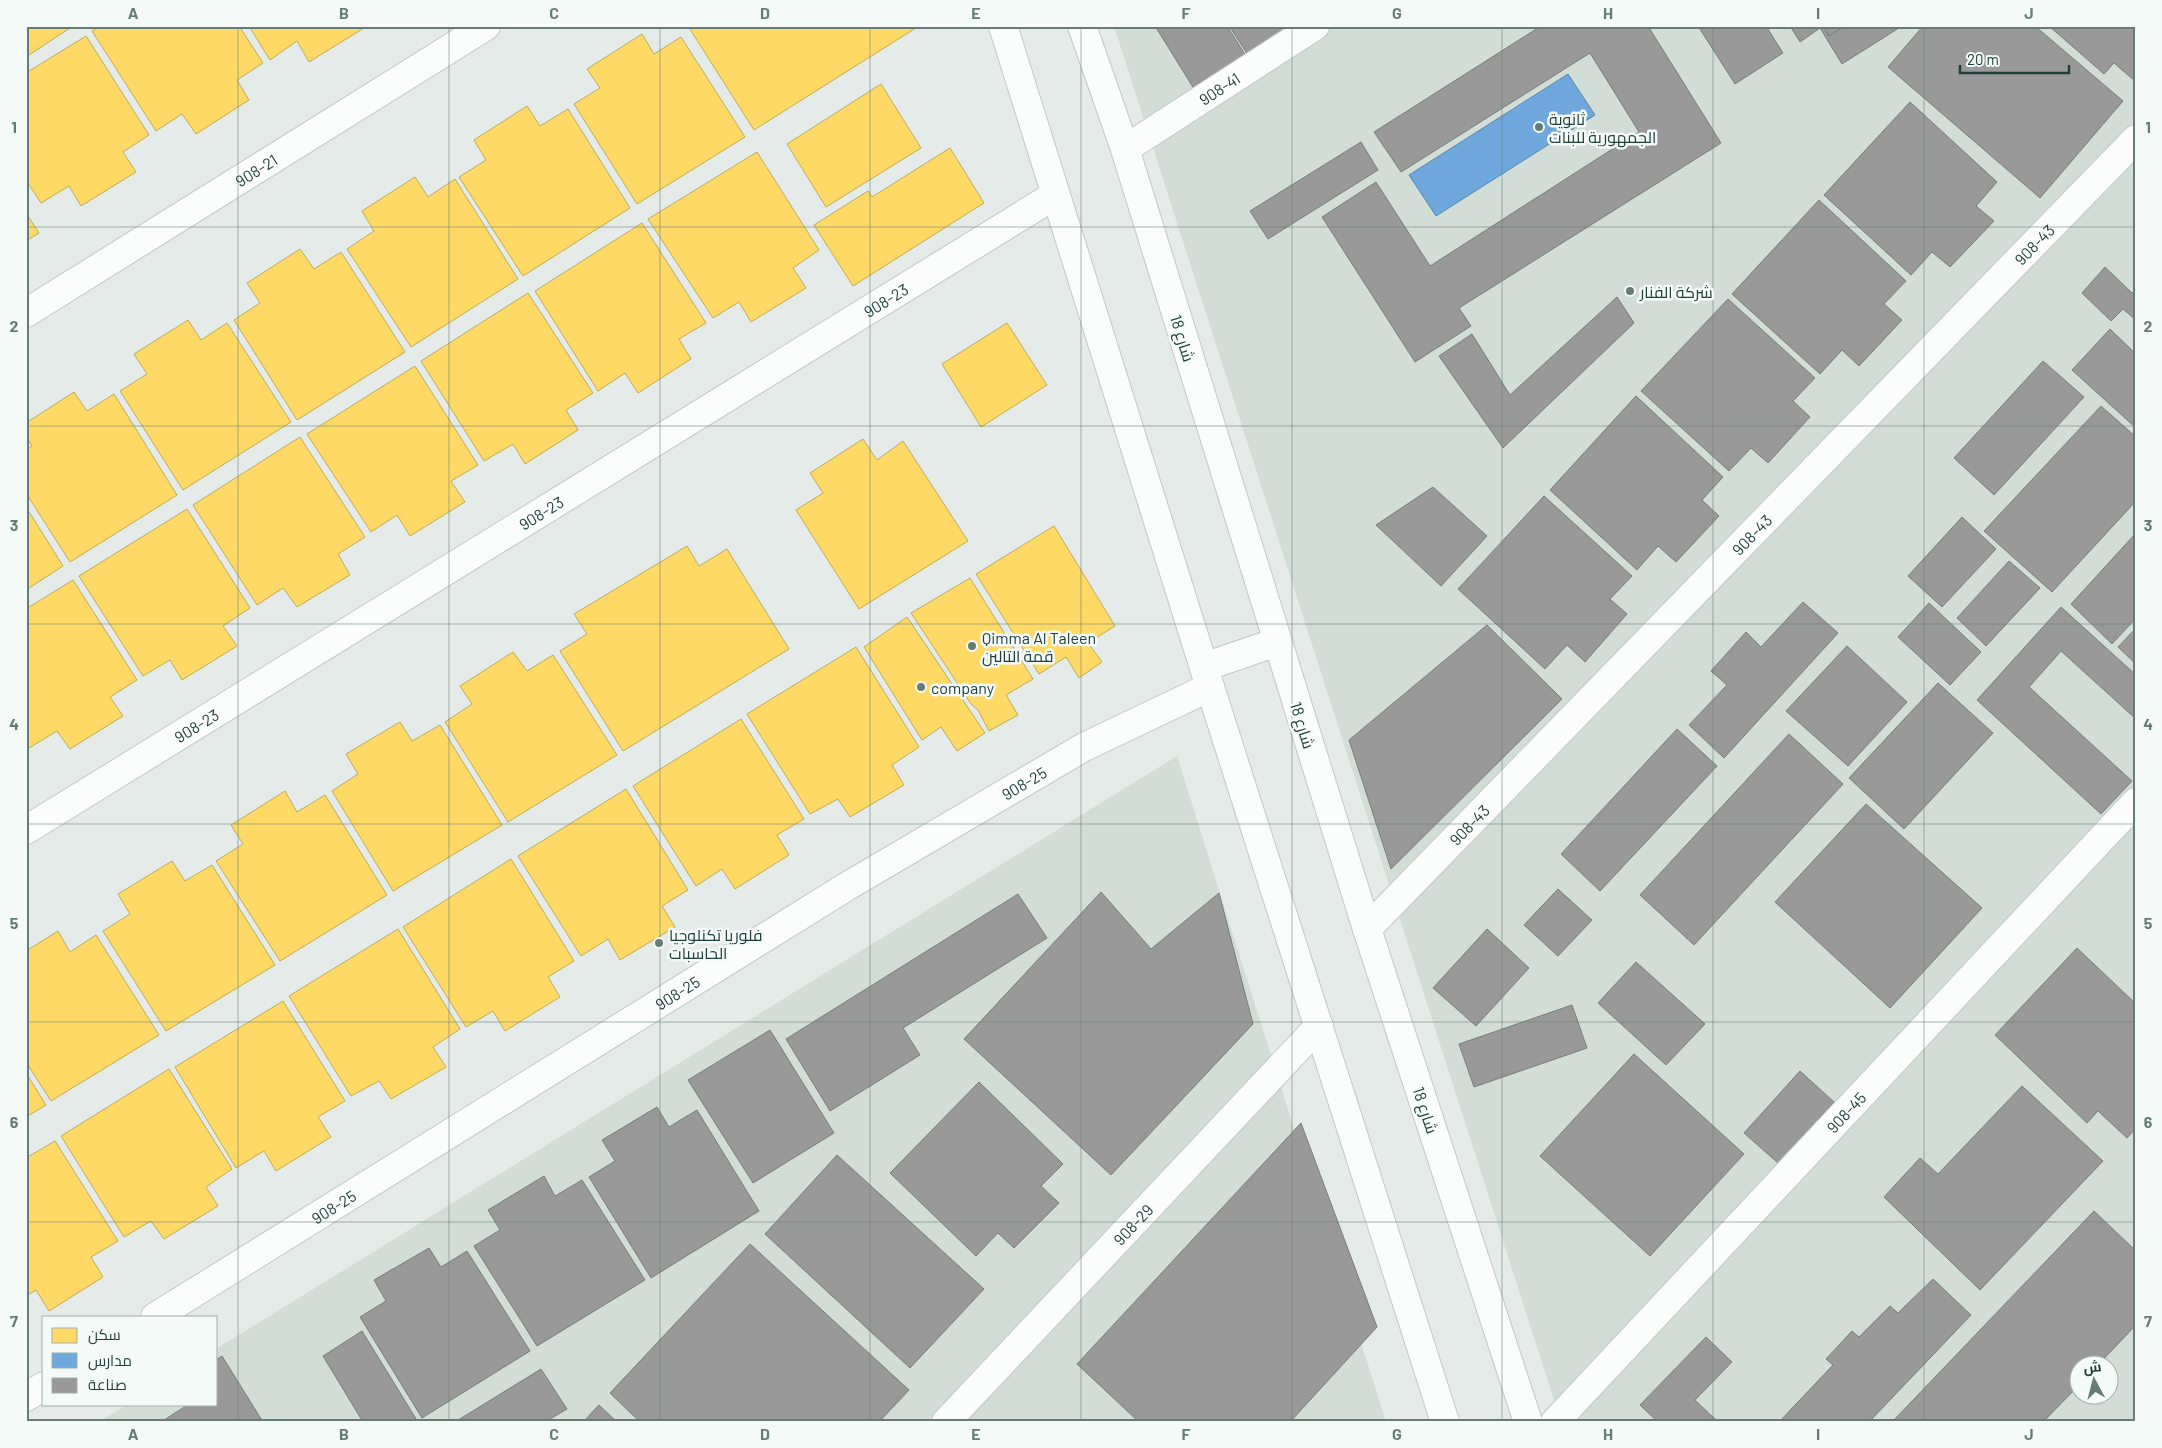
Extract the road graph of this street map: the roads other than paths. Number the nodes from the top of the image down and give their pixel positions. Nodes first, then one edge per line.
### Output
1 (486, 26) edge
2 (1003, 26) edge
3 (1082, 26) edge
4 (1315, 26) edge
5 (2136, 139) edge
6 (1125, 149) junction
7 (1054, 195) junction
8 (26, 313) edge
9 (1277, 642) junction
10 (1207, 677) junction
11 (2136, 802) edge
12 (26, 830) edge
13 (1367, 929) junction
14 (1319, 1026) junction
15 (156, 1316) edge
16 (42, 1387) edge
17 (26, 1396) edge
18 (946, 1422) edge
19 (1445, 1422) edge
20 (1528, 1422) edge
21 (1555, 1422) edge

1 - 8 street, 908-21
2 - 7 street
3 - 6 street, شارع 18
4 - 6 street, 908-41
5 - 13 street, 908-43
6 - 9 street, شارع 18
7 - 10 street
7 - 12 street, 908-23
9 - 10 street, 908-25
9 - 13 street, شارع 18
10 - 14 street
10 - 15 street, 908-25
11 - 21 street, 908-45
13 - 20 street, شارع 18
14 - 18 street, 908-29
14 - 19 street
16 - 17 street

